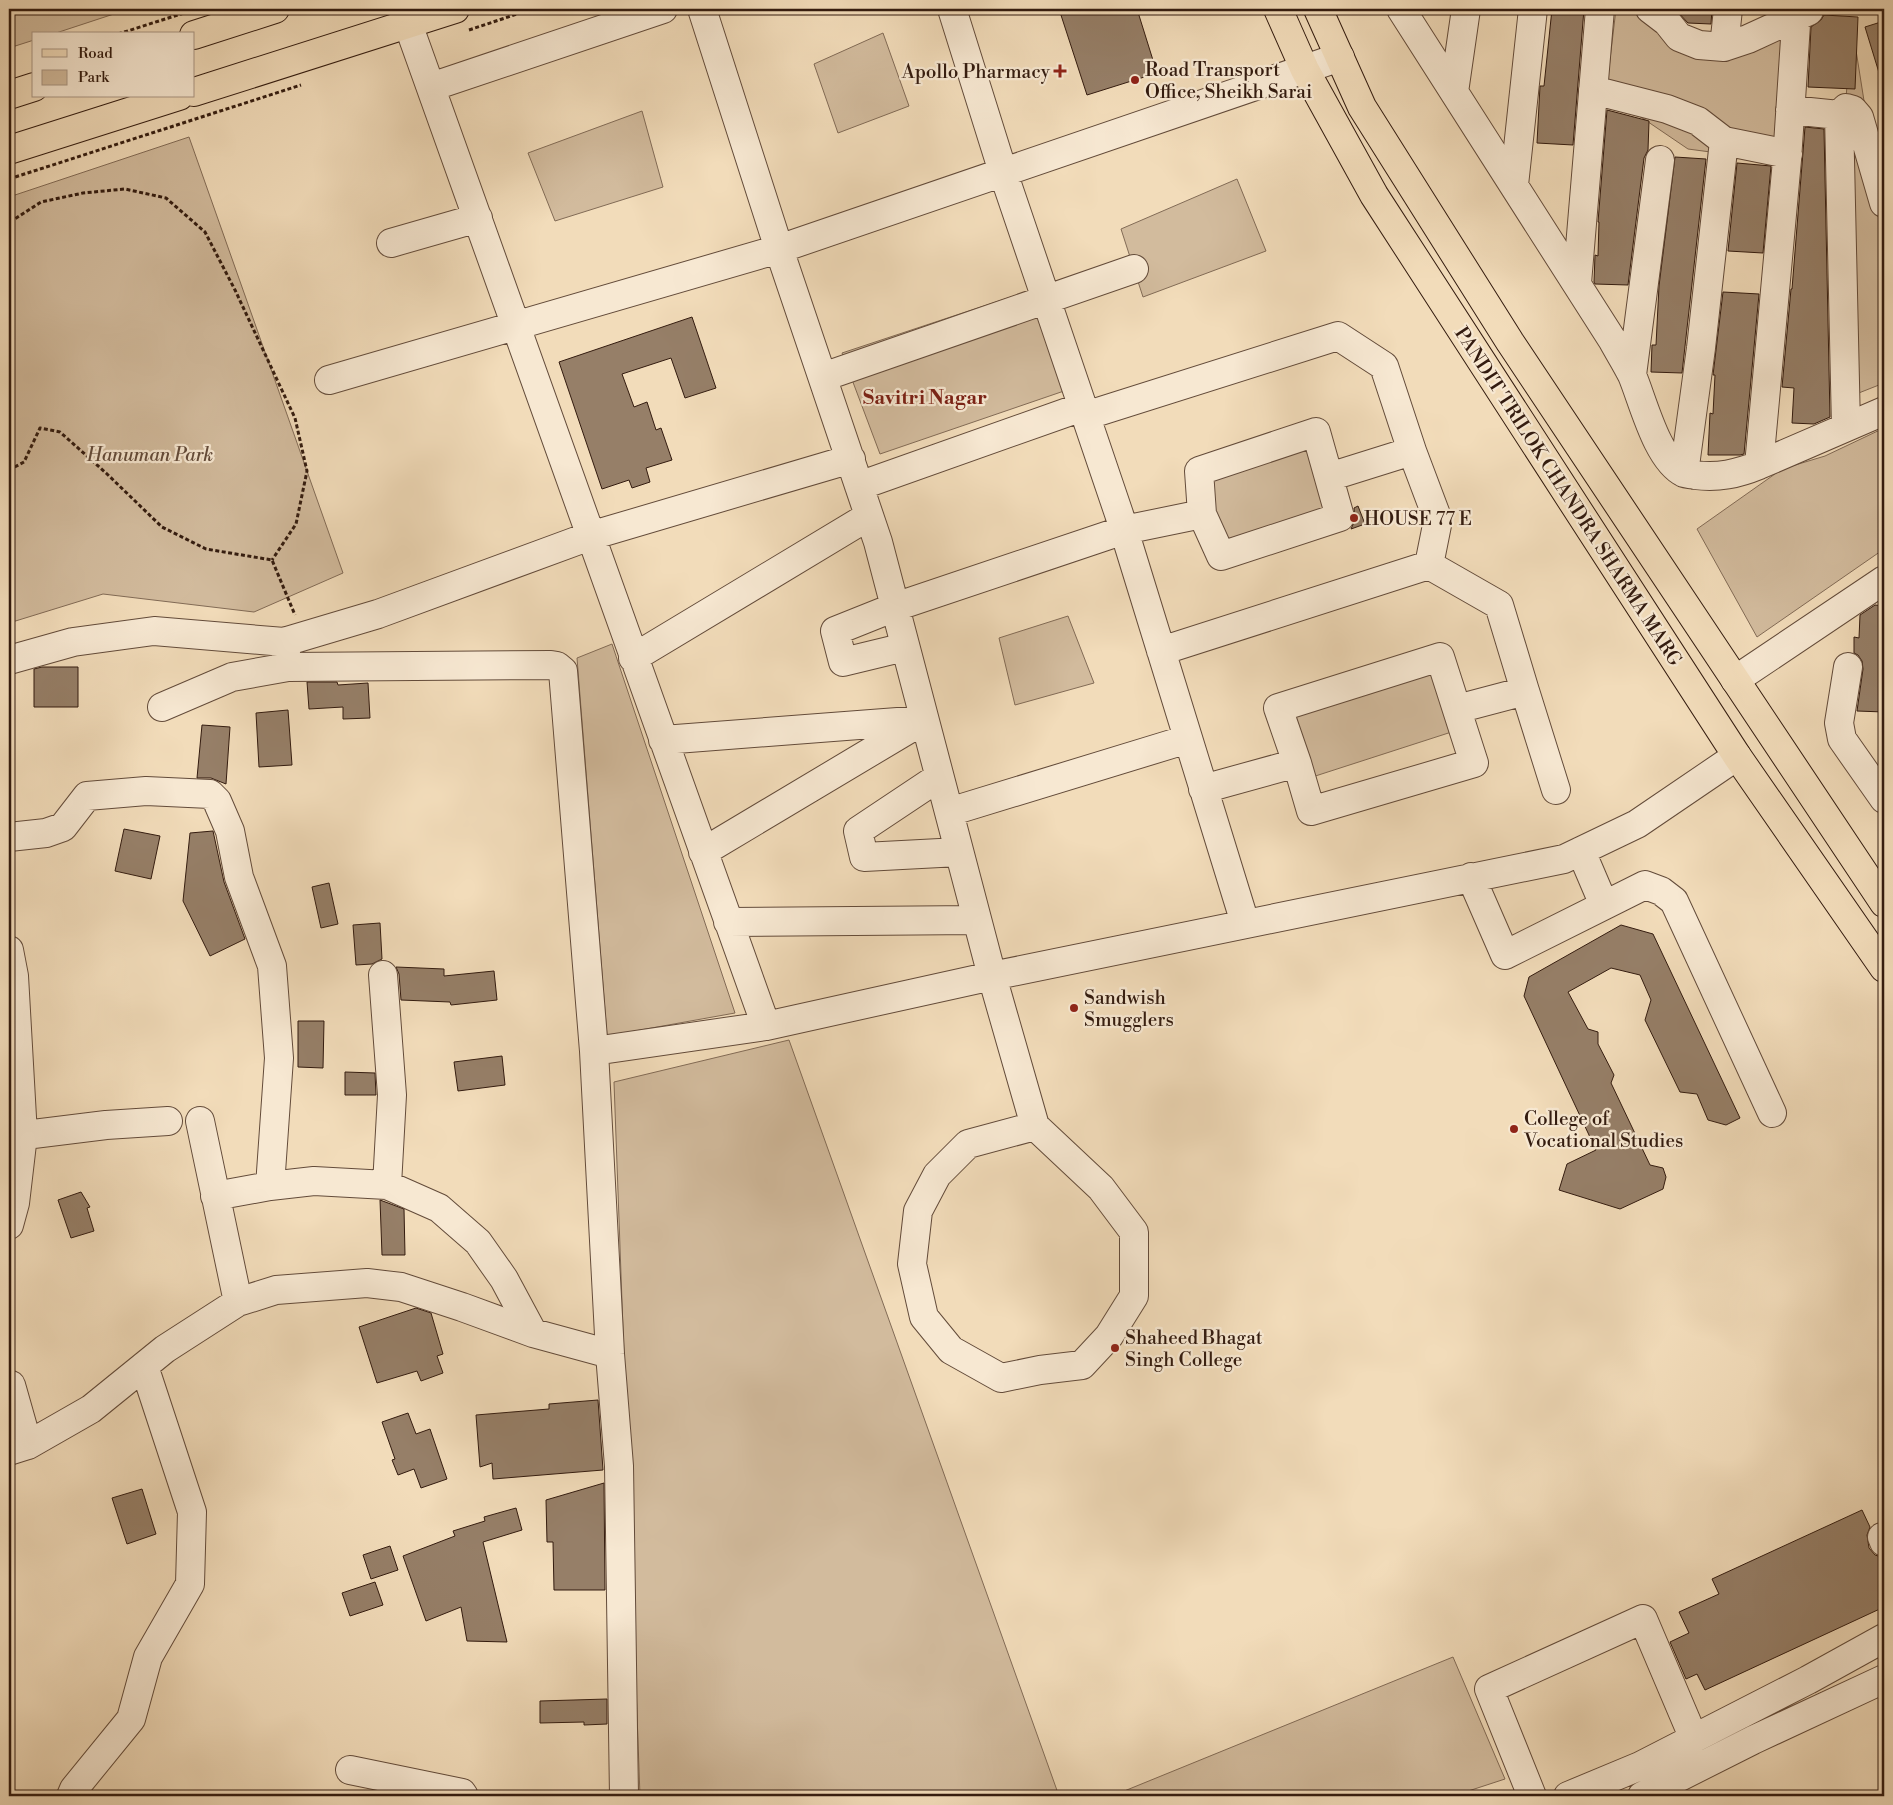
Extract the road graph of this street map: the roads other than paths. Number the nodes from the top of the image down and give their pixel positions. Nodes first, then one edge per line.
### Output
1 (275, 9) edge
2 (663, 9) edge
3 (702, 9) edge
4 (952, 9) edge
5 (1278, 9) edge
6 (1318, 9) edge
7 (1466, 9) edge
8 (1533, 9) edge
9 (1600, 9) edge
10 (1728, 9) edge
11 (1402, 10) edge
12 (1802, 12) edge
13 (1662, 13) edge
14 (458, 21) edge
15 (190, 23) edge
16 (408, 24) junction
17 (1724, 47) junction
18 (1340, 57) junction
19 (1305, 70) junction
20 (431, 87) junction
21 (32, 88) edge
22 (1594, 90) junction
23 (195, 92) edge
24 (1454, 92) junction
25 (9, 95) edge
26 (173, 98) edge
27 (1790, 110) junction
28 (1839, 115) junction
29 (1724, 142) junction
30 (9, 150) edge
31 (1788, 154) junction
32 (1660, 160) dead end
33 (1003, 172) junction
34 (1514, 185) junction
35 (1884, 203) edge
36 (478, 218) junction
37 (391, 243) dead end
38 (779, 249) junction
39 (1134, 268) dead end
40 (1577, 283) junction
41 (1046, 299) junction
42 (516, 325) junction
43 (1632, 375) junction
44 (822, 377) junction
45 (329, 380) dead end
46 (1884, 411) edge
47 (1084, 412) junction
48 (1846, 427) junction
49 (1412, 451) junction
50 (851, 459) junction
51 (1759, 465) junction
52 (1684, 473) junction
53 (1329, 477) junction
54 (859, 486) junction
55 (1202, 514) junction
56 (869, 516) junction
57 (1124, 530) junction
58 (590, 536) junction
59 (1429, 566) junction
60 (1884, 580) edge
61 (895, 608) junction
62 (905, 647) junction
63 (292, 648) junction
64 (1161, 650) junction
65 (633, 658) junction
66 (9, 660) edge
67 (1848, 667) dead end
68 (1735, 680) junction
69 (1525, 690) junction
70 (162, 706) dead end
71 (1457, 709) junction
72 (924, 720) junction
73 (1188, 739) junction
74 (663, 740) junction
75 (1737, 756) junction
76 (1297, 763) junction
77 (940, 777) junction
78 (1203, 789) junction
79 (1556, 790) dead end
80 (1884, 799) edge
81 (949, 812) junction
82 (9, 836) edge
83 (1581, 851) junction
84 (703, 852) junction
85 (959, 852) junction
86 (1471, 878) junction
87 (1884, 903) edge
88 (1604, 905) junction
89 (977, 920) junction
90 (728, 922) junction
91 (1244, 923) junction
92 (9, 950) edge
93 (1884, 968) edge
94 (383, 974) dead end
95 (992, 976) junction
96 (766, 1026) junction
97 (594, 1052) junction
98 (1772, 1112) dead end
99 (168, 1121) dead end
100 (200, 1121) dead end
101 (1034, 1126) junction
102 (16, 1136) edge
103 (388, 1185) junction
104 (270, 1186) junction
105 (215, 1196) junction
106 (9, 1225) edge
107 (238, 1302) junction
108 (532, 1333) junction
109 (610, 1354) junction
110 (144, 1366) junction
111 (9, 1384) edge
112 (18, 1448) edge
113 (1884, 1638) edge
114 (1884, 1679) edge
115 (1808, 1680) junction
116 (1783, 1693) junction
117 (1822, 1708) junction
118 (1796, 1720) junction
119 (1694, 1739) junction
120 (1650, 1761) junction
121 (350, 1770) dead end
122 (1656, 1790) edge
123 (71, 1796) edge
124 (464, 1796) edge
125 (624, 1796) edge
126 (1532, 1796) edge
127 (1568, 1796) edge

1 - 15 main road
2 - 20 street
3 - 38 street
4 - 33 street
5 - 19 main road, PANDIT TRILOK CHANDRA SHARMA MARG
6 - 18 main road, PANDIT TRILOK CHANDRA SHARMA MARG
7 - 24 street
8 - 34 street
9 - 22 street
10 - 17 street
11 - 24 street
12 - 17 street
12 - 27 street
13 - 17 street
14 - 16 main road
16 - 20 street
16 - 23 main road
18 - 19 street
18 - 68 main road, PANDIT TRILOK CHANDRA SHARMA MARG
19 - 33 street
19 - 75 main road, PANDIT TRILOK CHANDRA SHARMA MARG
20 - 36 street
21 - 25 main road
22 - 29 street
22 - 40 street
24 - 34 street
26 - 30 main road
27 - 28 street
27 - 31 street
28 - 35 street
28 - 48 street
29 - 31 street
29 - 52 street
31 - 51 street
32 - 43 street
33 - 38 street
33 - 41 street
34 - 40 street
36 - 37 street
36 - 42 street
38 - 42 street
38 - 44 street
39 - 41 street
40 - 43 street
41 - 44 street
41 - 47 street
42 - 45 street
42 - 58 street
43 - 52 street
44 - 50 street
46 - 48 street
47 - 49 street
47 - 54 street
47 - 57 street
48 - 51 street
49 - 53 street
49 - 59 street
50 - 54 street
50 - 58 street
51 - 52 street
53 - 55 street
53 - 55 street
54 - 56 street
55 - 57 street
56 - 61 street
56 - 65 street
57 - 61 street
57 - 64 street
58 - 63 street
58 - 65 street
59 - 64 street
59 - 69 street
60 - 68 street
61 - 62 street
61 - 62 street
62 - 72 street
63 - 66 street
63 - 70 street
63 - 97 street
64 - 73 street
65 - 74 street
67 - 80 street
68 - 87 main road, PANDIT TRILOK CHANDRA SHARMA MARG
69 - 71 street
69 - 79 street
71 - 76 street
71 - 76 street
72 - 74 street
72 - 77 street
72 - 84 street
73 - 78 street
73 - 81 street
74 - 84 street
75 - 83 street
75 - 93 main road, PANDIT TRILOK CHANDRA SHARMA MARG
76 - 78 street
77 - 81 street
77 - 85 street
78 - 91 street
81 - 85 street
82 - 104 street
83 - 86 street
83 - 88 street
84 - 90 street
85 - 89 street
86 - 88 street
86 - 91 street
88 - 98 street
89 - 90 street
89 - 95 street
90 - 96 street
91 - 95 street
92 - 102 street
94 - 103 street
95 - 96 street
95 - 101 street
96 - 97 street
97 - 109 street
99 - 102 street
100 - 105 street
101 - 101 street
102 - 106 street
103 - 104 street
103 - 108 street
104 - 105 street
105 - 107 street
107 - 108 street
107 - 110 street
108 - 109 street
109 - 125 street
110 - 112 street
110 - 123 street
111 - 112 street
113 - 115 street
114 - 117 street
115 - 116 street
115 - 117 street
116 - 118 street
116 - 119 street
117 - 118 street
118 - 122 street
119 - 120 street
119 - 126 street
120 - 122 street
120 - 127 street
121 - 124 street

